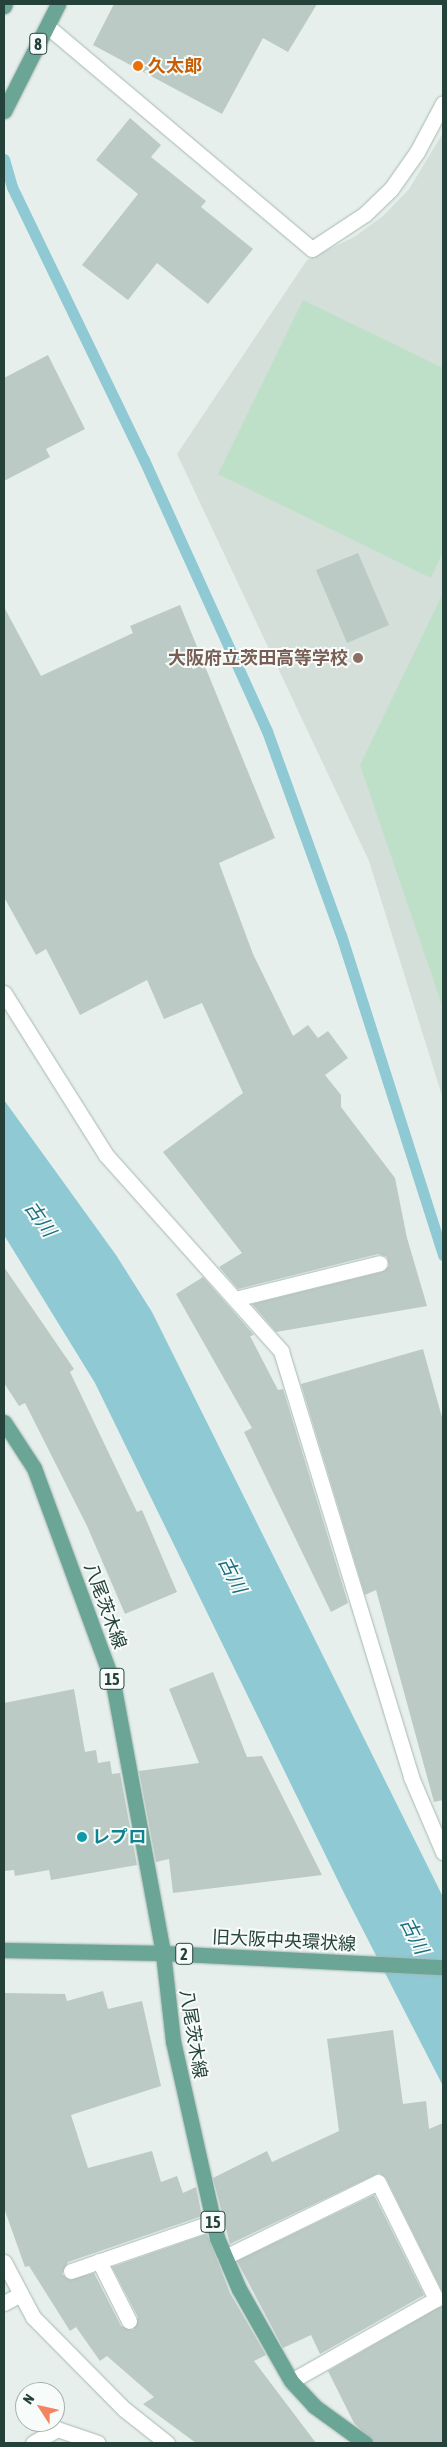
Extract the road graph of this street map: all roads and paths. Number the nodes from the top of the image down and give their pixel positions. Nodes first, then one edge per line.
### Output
1 (58, 4) edge
2 (47, 26) junction
3 (443, 103) edge
4 (4, 110) edge
5 (4, 993) edge
6 (380, 1263) dead end
7 (235, 1299) junction
8 (4, 1422) edge
9 (443, 1852) edge
10 (4, 1950) edge
11 (162, 1953) junction
12 (443, 1967) edge
13 (213, 2222) junction
14 (225, 2258) junction
15 (99, 2261) junction
16 (4, 2262) edge
17 (71, 2270) dead end
18 (21, 2294) junction
19 (4, 2303) edge
20 (129, 2321) dead end
21 (291, 2381) junction
22 (33, 2443) edge
23 (98, 2443) edge
24 (167, 2443) edge
25 (365, 2443) edge

1 - 2 main road, 8
2 - 3 street
2 - 4 main road, 8
5 - 7 street
6 - 7 street
7 - 9 street
8 - 11 main road, 八尾茨木線 / 15
10 - 11 main road, 旧大阪中央環状線 / 2
11 - 12 main road, 旧大阪中央環状線 / 2
11 - 13 main road, 八尾茨木線 / 15
13 - 14 main road, 八尾茨木線 / 15
13 - 15 street
14 - 21 main road, 八尾茨木線 / 15
14 - 21 street
15 - 17 street
15 - 20 street
16 - 18 street
18 - 19 street
18 - 24 street
21 - 25 main road, 八尾茨木線 / 15
22 - 23 street

